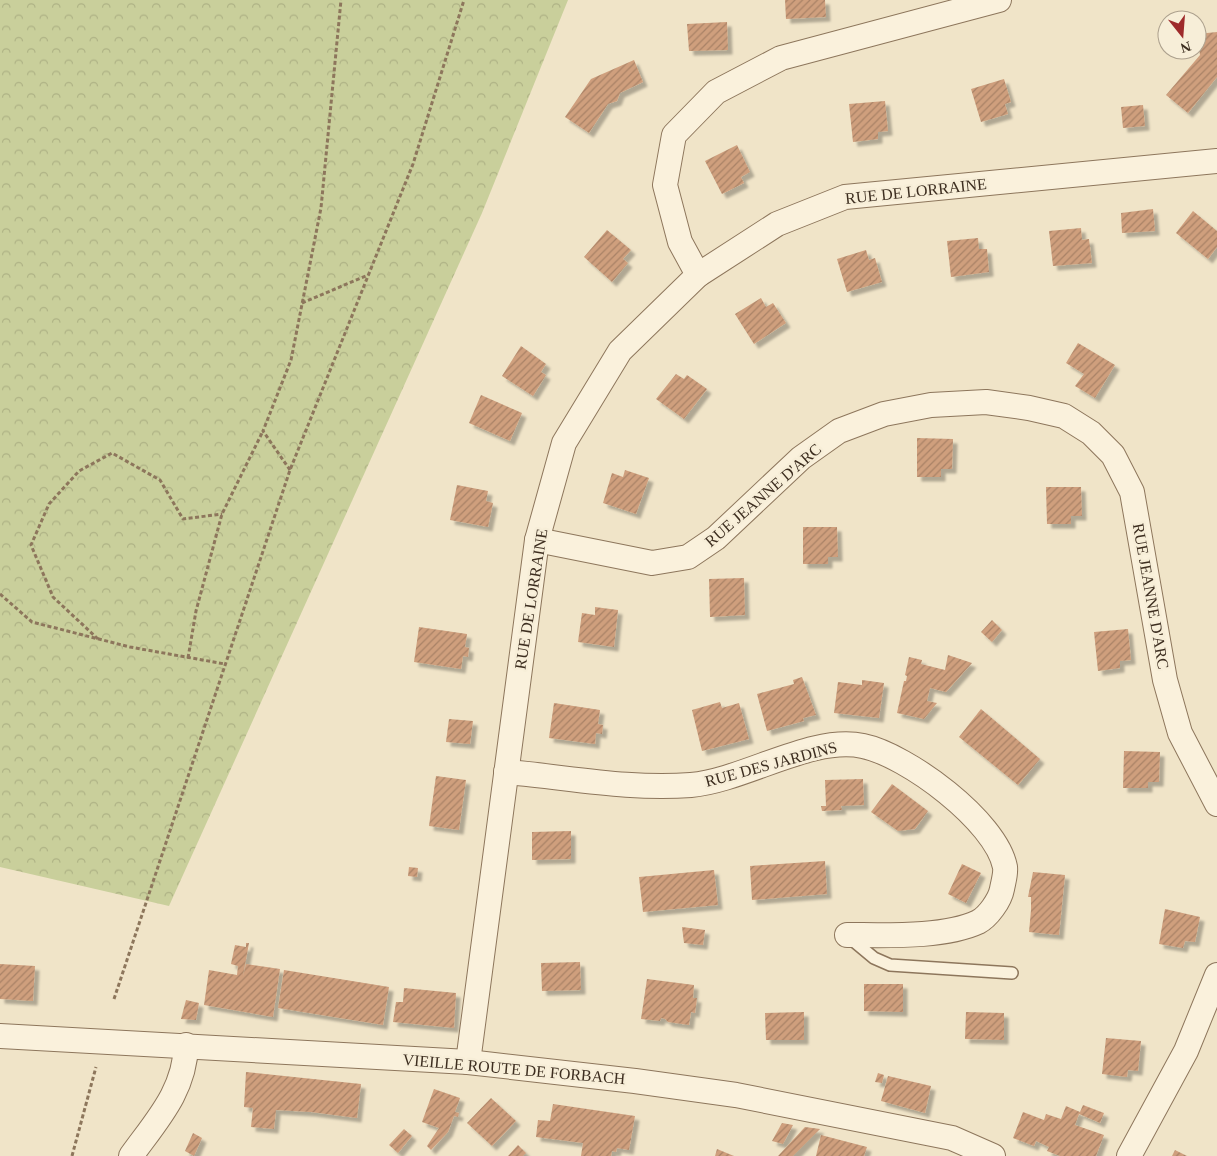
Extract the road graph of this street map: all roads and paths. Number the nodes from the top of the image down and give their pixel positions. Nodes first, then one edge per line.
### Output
1 (341, 0) edge
2 (464, 0) edge
3 (999, 0) edge
4 (1217, 161) edge
5 (368, 274) junction
6 (698, 275) junction
7 (302, 303) junction
8 (263, 431) junction
9 (290, 470) junction
10 (222, 514) junction
11 (537, 540) junction
12 (0, 594) edge
13 (98, 639) junction
14 (188, 658) junction
15 (225, 664) junction
16 (506, 772) junction
17 (1217, 804) edge
18 (847, 935) joint
19 (1012, 973) dead end
20 (1217, 975) edge
21 (114, 999) dead end
22 (0, 1036) edge
23 (186, 1045) junction
24 (468, 1062) junction
25 (96, 1067) dead end
26 (72, 1156) edge
27 (131, 1156) edge
28 (993, 1156) edge
29 (1129, 1156) edge

1 - 7 path
2 - 5 path
3 - 6 street
4 - 6 street, RUE DE LORRAINE
5 - 7 path
5 - 9 path
6 - 11 street, RUE DE LORRAINE
7 - 8 path
8 - 9 path
8 - 10 path
9 - 15 path
10 - 13 path
10 - 14 path
11 - 16 street, RUE DE LORRAINE
11 - 17 street, RUE JEANNE D'ARC
12 - 13 path
13 - 14 path
14 - 15 path
15 - 21 path
16 - 18 street, RUE DES JARDINS
16 - 24 street, RUE DE LORRAINE
18 - 19 lane, RUE DES JARDINS
20 - 29 street
22 - 23 street, VIEILLE ROUTE DE FORBACH
23 - 24 street, VIEILLE ROUTE DE FORBACH
23 - 27 street
24 - 28 street, VIEILLE ROUTE DE FORBACH
25 - 26 path

